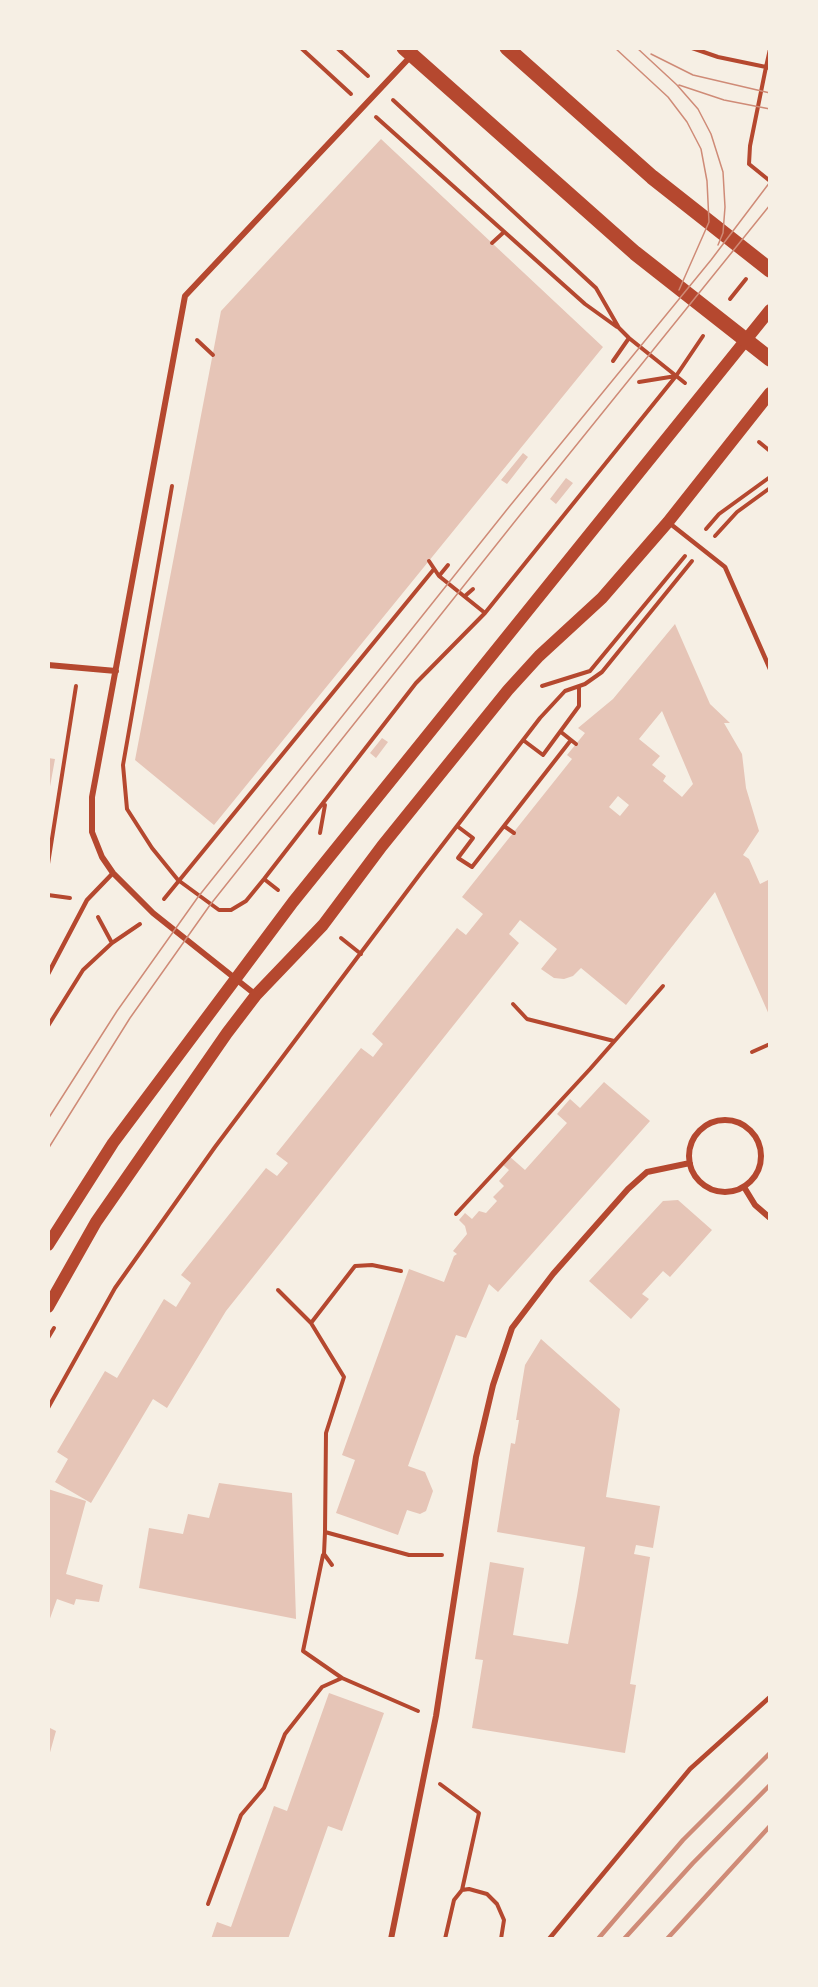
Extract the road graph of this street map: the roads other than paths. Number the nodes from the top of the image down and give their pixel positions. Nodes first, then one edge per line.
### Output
1 (507, 48) edge
2 (407, 52) edge
3 (770, 270) edge
4 (770, 310) edge
5 (745, 341) junction
6 (770, 359) edge
7 (770, 393) edge
8 (668, 522) junction
9 (48, 664) edge
10 (770, 669) edge
11 (116, 671) junction
12 (113, 873) junction
13 (48, 974) edge
14 (235, 979) junction
15 (256, 995) junction
16 (690, 1164) junction
17 (744, 1188) junction
18 (770, 1218) edge
19 (48, 1245) edge
20 (48, 1307) edge
21 (770, 1697) edge
22 (391, 1939) edge
23 (549, 1939) edge

1 - 3 main road
2 - 5 main road
2 - 11 street
4 - 5 main road
5 - 6 main road
5 - 14 main road
7 - 8 main road
8 - 10 lane
8 - 15 main road
9 - 11 street
11 - 12 street
12 - 13 lane
12 - 14 street
14 - 15 street
14 - 19 main road
15 - 20 main road
16 - 17 street
16 - 17 street
16 - 22 street
17 - 18 street
21 - 23 lane

